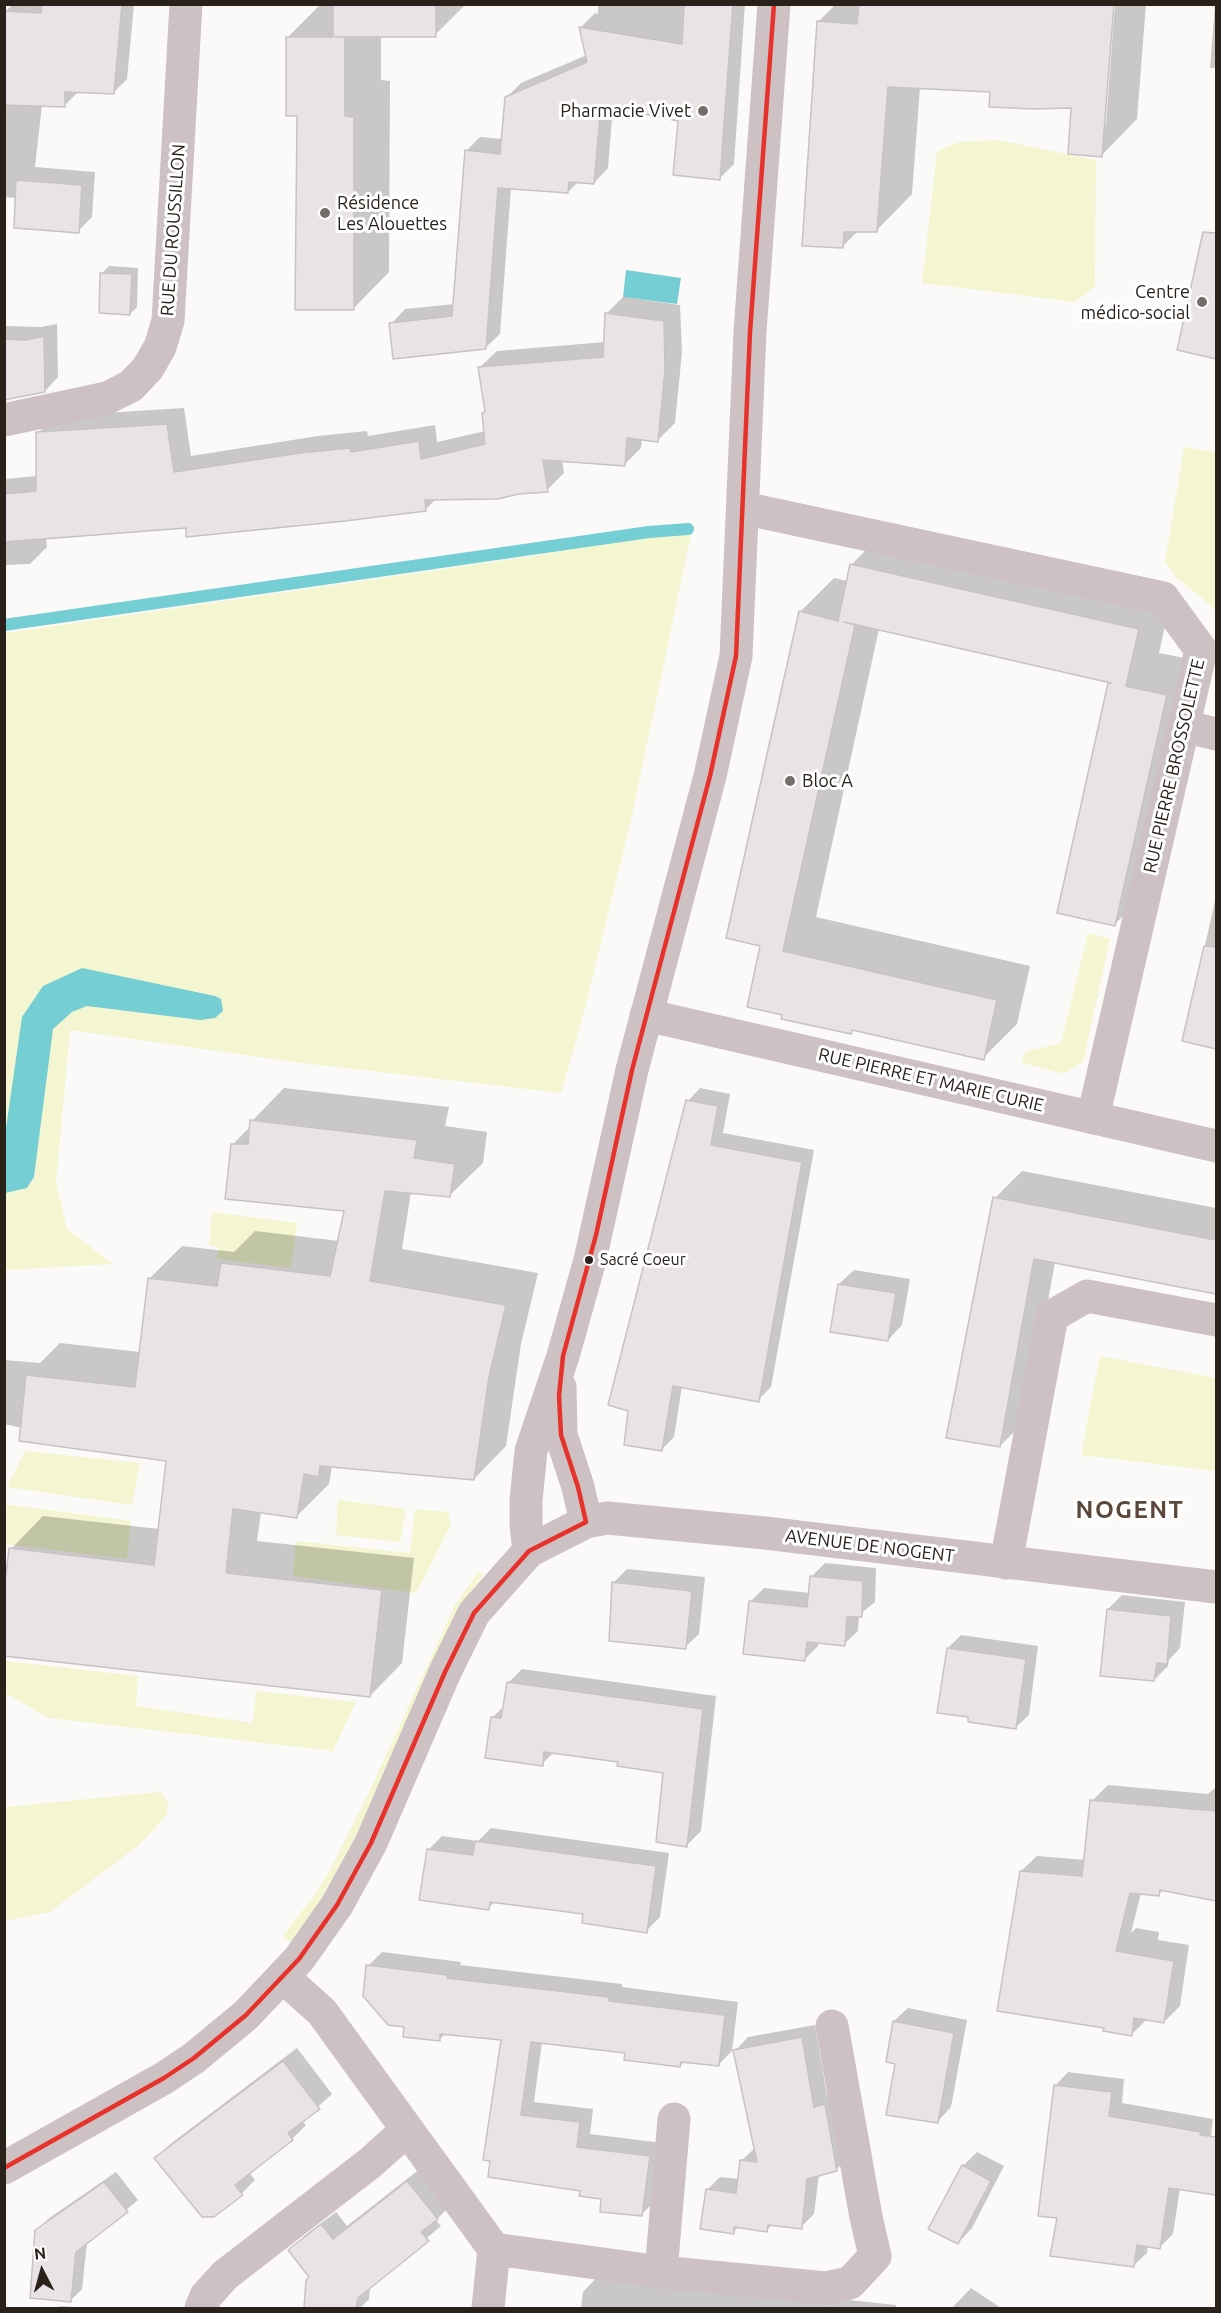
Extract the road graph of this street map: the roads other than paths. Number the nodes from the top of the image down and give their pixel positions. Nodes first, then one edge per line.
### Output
1 (186, 4) edge
2 (774, 4) edge
3 (4, 420) edge
4 (743, 508) junction
5 (1184, 726) junction
6 (1216, 734) edge
7 (646, 1015) junction
8 (1093, 1119) junction
9 (1216, 1146) edge
10 (1216, 1320) edge
11 (563, 1356) junction
12 (586, 1522) junction
13 (529, 1551) junction
14 (1006, 1563) junction
15 (1216, 1587) edge
16 (283, 1977) junction
17 (831, 2026) dead end
18 (674, 2119) dead end
19 (407, 2130) junction
20 (5, 2168) edge
21 (494, 2249) junction
22 (661, 2272) junction
23 (201, 2308) edge
24 (488, 2308) edge

1 - 3 street, RUE DU ROUSSILLON
2 - 4 street
4 - 5 street, RUE PIERRE BROSSOLETTE
4 - 7 street
5 - 6 street
5 - 8 street, RUE PIERRE BROSSOLETTE
7 - 8 street, RUE PIERRE ET MARIE CURIE
7 - 11 street
8 - 9 street, RUE PIERRE ET MARIE CURIE
10 - 14 street
11 - 12 street
11 - 13 street
12 - 13 street, AVENUE DE NOGENT
12 - 14 street, AVENUE DE NOGENT
13 - 16 street
14 - 15 street, AVENUE DE NOGENT
16 - 19 street
16 - 20 street
17 - 22 street
18 - 22 street
19 - 21 street
19 - 23 street
21 - 22 street
21 - 24 street

